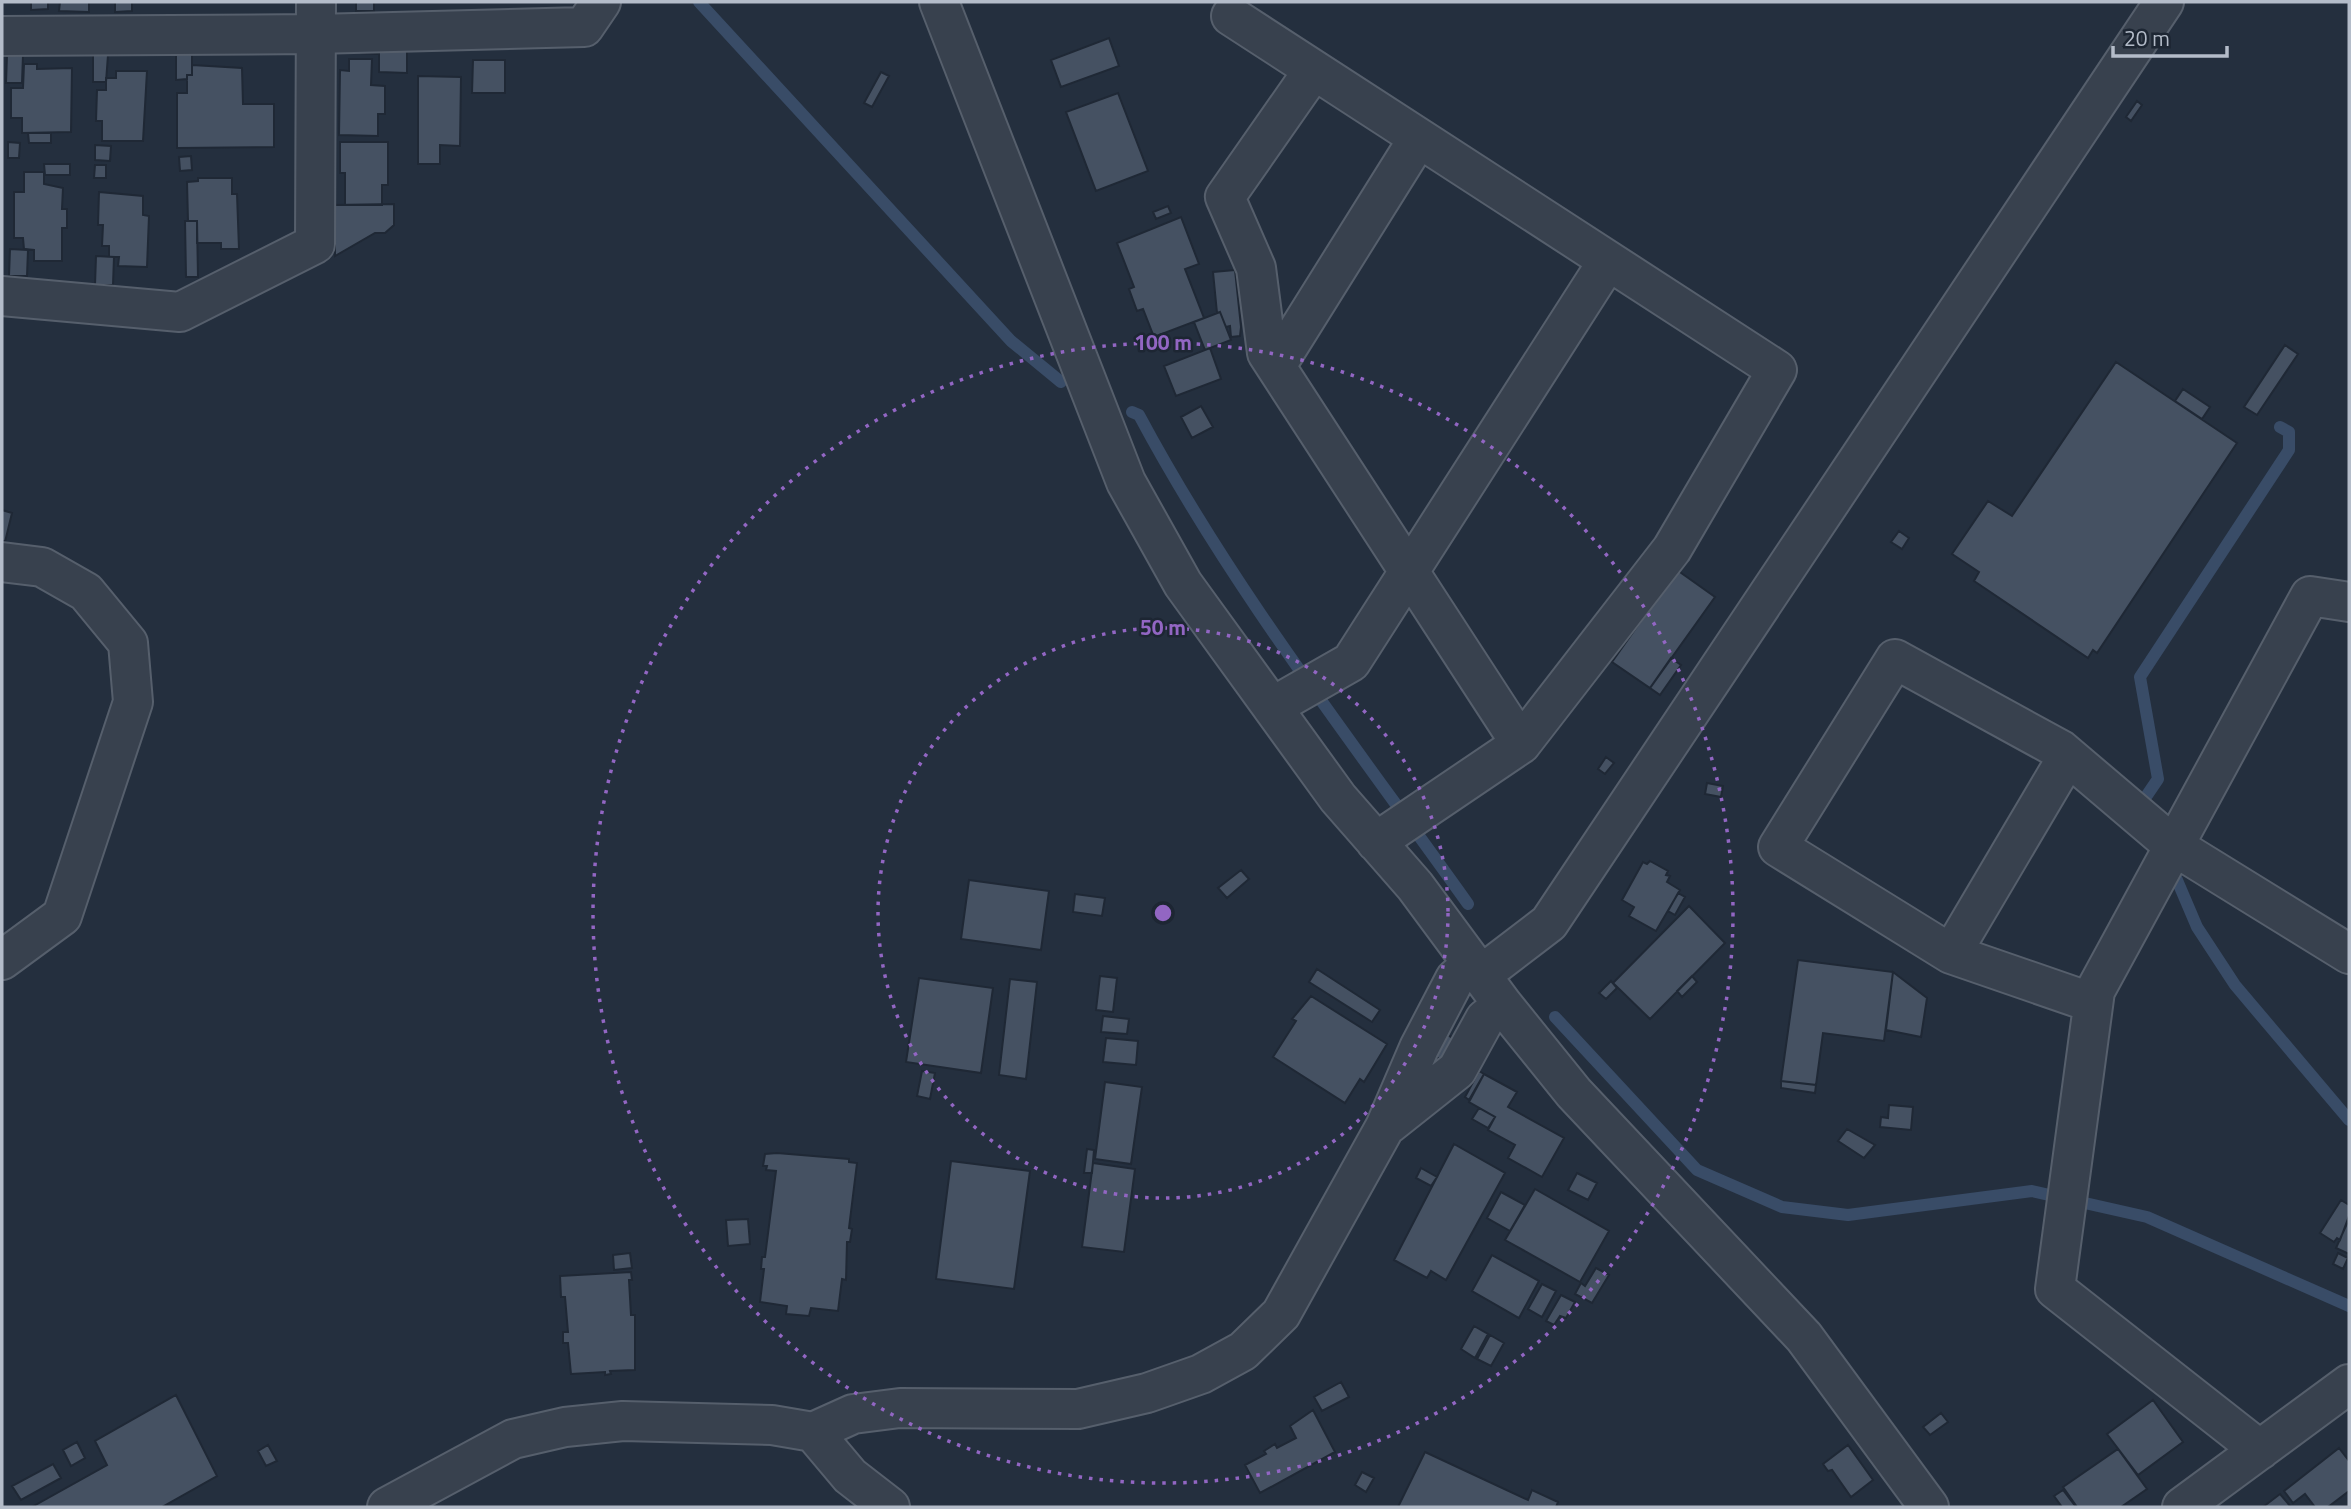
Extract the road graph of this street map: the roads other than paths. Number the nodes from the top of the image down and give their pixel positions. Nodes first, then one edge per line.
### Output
1 (601, 2) edge
2 (939, 2) edge
3 (2164, 2) edge
4 (1231, 16) dead end
5 (316, 18) edge
6 (2, 36) edge
7 (1313, 71) junction
8 (1418, 139) junction
9 (1608, 261) junction
10 (2, 296) edge
11 (1276, 366) junction
12 (2, 562) edge
13 (1409, 572) junction
14 (2349, 601) edge
15 (1272, 707) junction
16 (1521, 744) junction
17 (2068, 756) junction
18 (1376, 842) junction
19 (2174, 846) junction
20 (1951, 954) junction
21 (2349, 954) edge
22 (2, 960) edge
23 (1486, 981) junction
24 (2093, 1003) junction
25 (1385, 1128) junction
26 (2349, 1384) edge
27 (813, 1432) junction
28 (2260, 1450) junction
29 (387, 1507) edge
30 (890, 1507) edge
31 (1929, 1507) edge
32 (2182, 1507) edge

1 - 5 street
2 - 15 street
3 - 23 street
4 - 7 street
5 - 6 street
5 - 10 street
7 - 8 street
7 - 11 street
8 - 9 street
8 - 11 street
9 - 13 street
9 - 16 street
11 - 13 street
12 - 22 street
13 - 15 street
13 - 16 street
14 - 19 street
15 - 18 street
16 - 18 street
17 - 19 street
17 - 20 street
17 - 20 street
18 - 23 street
19 - 21 street
19 - 24 street
20 - 24 street
23 - 25 street
23 - 25 street
23 - 31 street
24 - 28 street
25 - 27 street
26 - 28 street
27 - 29 street
27 - 30 street
28 - 32 street

